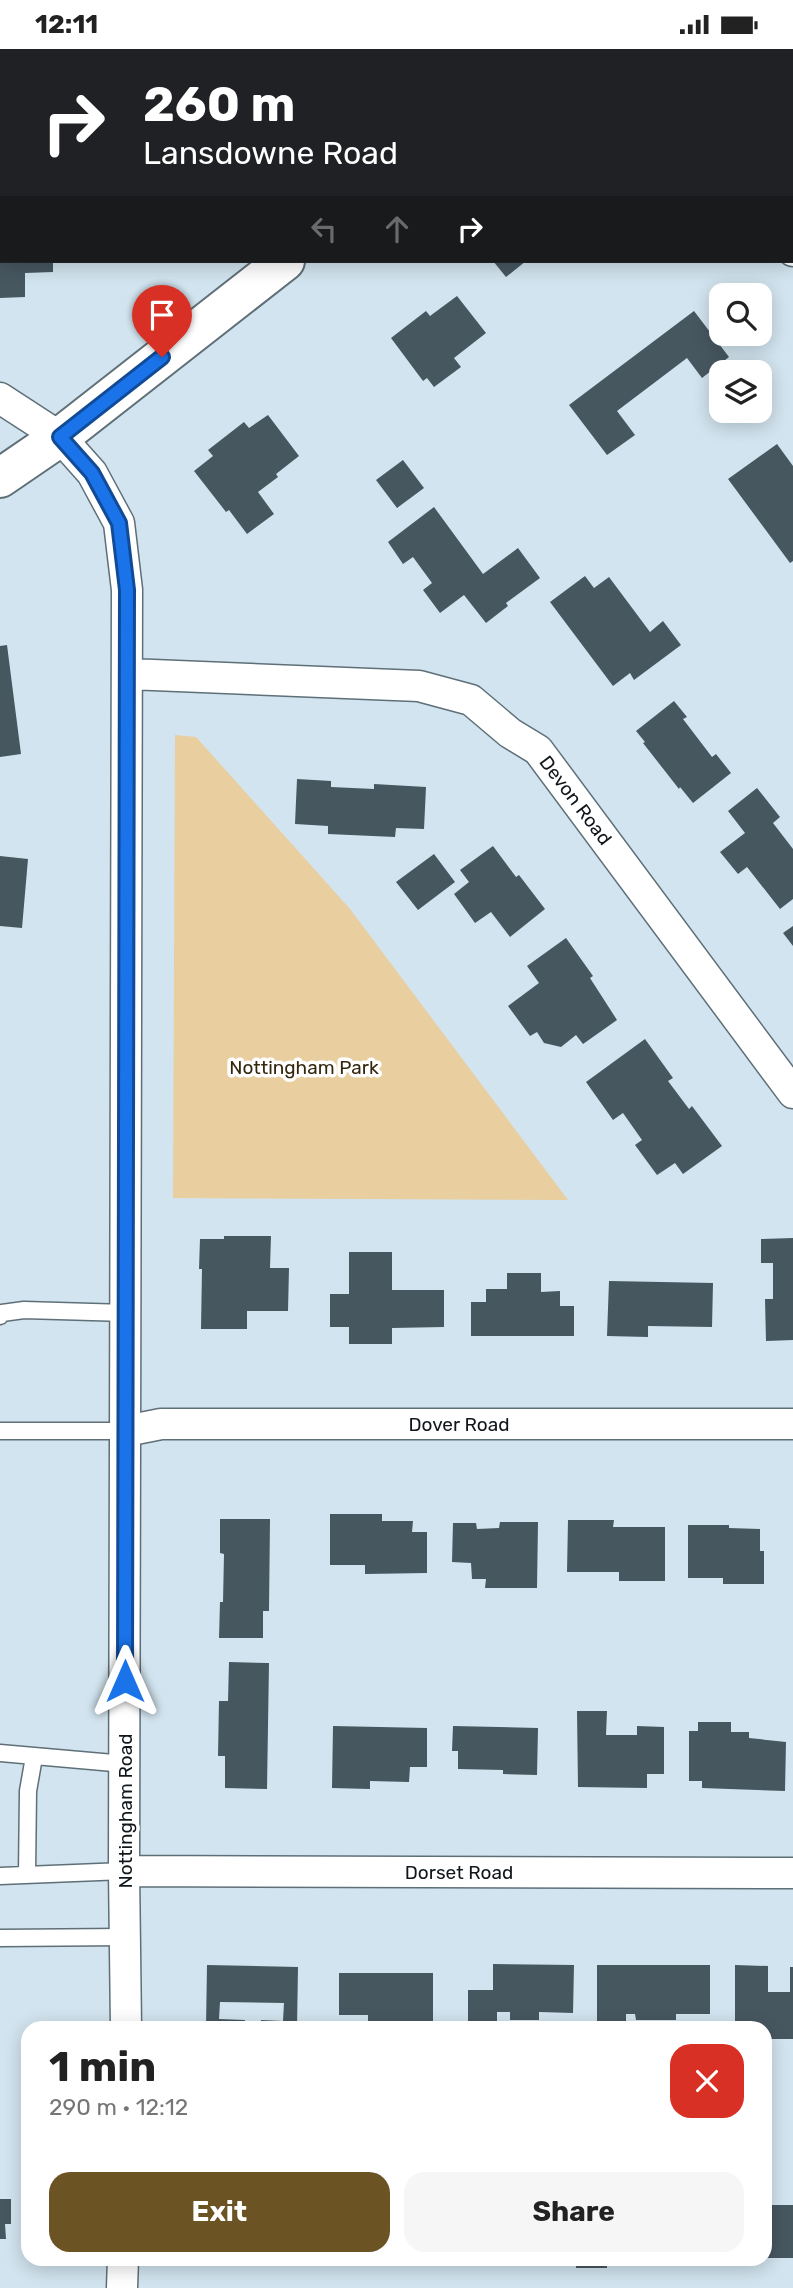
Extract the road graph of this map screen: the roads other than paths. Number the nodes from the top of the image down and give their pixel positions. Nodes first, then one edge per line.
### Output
1 (282, 263) edge
2 (0, 398) edge
3 (60, 437) junction
4 (0, 478) edge
5 (129, 674) junction
6 (793, 1093) edge
7 (126, 1313) junction
8 (0, 1316) edge
9 (793, 1424) edge
10 (0, 1431) edge
11 (126, 1431) junction
12 (0, 1753) edge
13 (34, 1757) junction
14 (125, 1764) junction
15 (124, 1871) junction
16 (793, 1873) edge
17 (27, 1874) junction
18 (0, 1876) edge
19 (125, 1937) junction
20 (0, 1938) edge
21 (126, 2021) edge
22 (123, 2266) edge
23 (122, 2288) edge

1 - 3 street
2 - 3 street, Nottingham Road
3 - 4 street
3 - 5 street, Nottingham Road
5 - 6 street, Devon Road
5 - 7 street, Nottingham Road
7 - 8 lane
7 - 11 street, Nottingham Road
9 - 11 street, Dover Road
10 - 11 lane
11 - 14 street, Nottingham Road
12 - 13 lane
13 - 14 lane
13 - 17 lane
14 - 15 street, Nottingham Road
15 - 16 street, Dorset Road
15 - 17 lane
15 - 19 street, Nottingham Road
17 - 18 lane
19 - 20 lane
19 - 21 street, Nottingham Road
22 - 23 street

